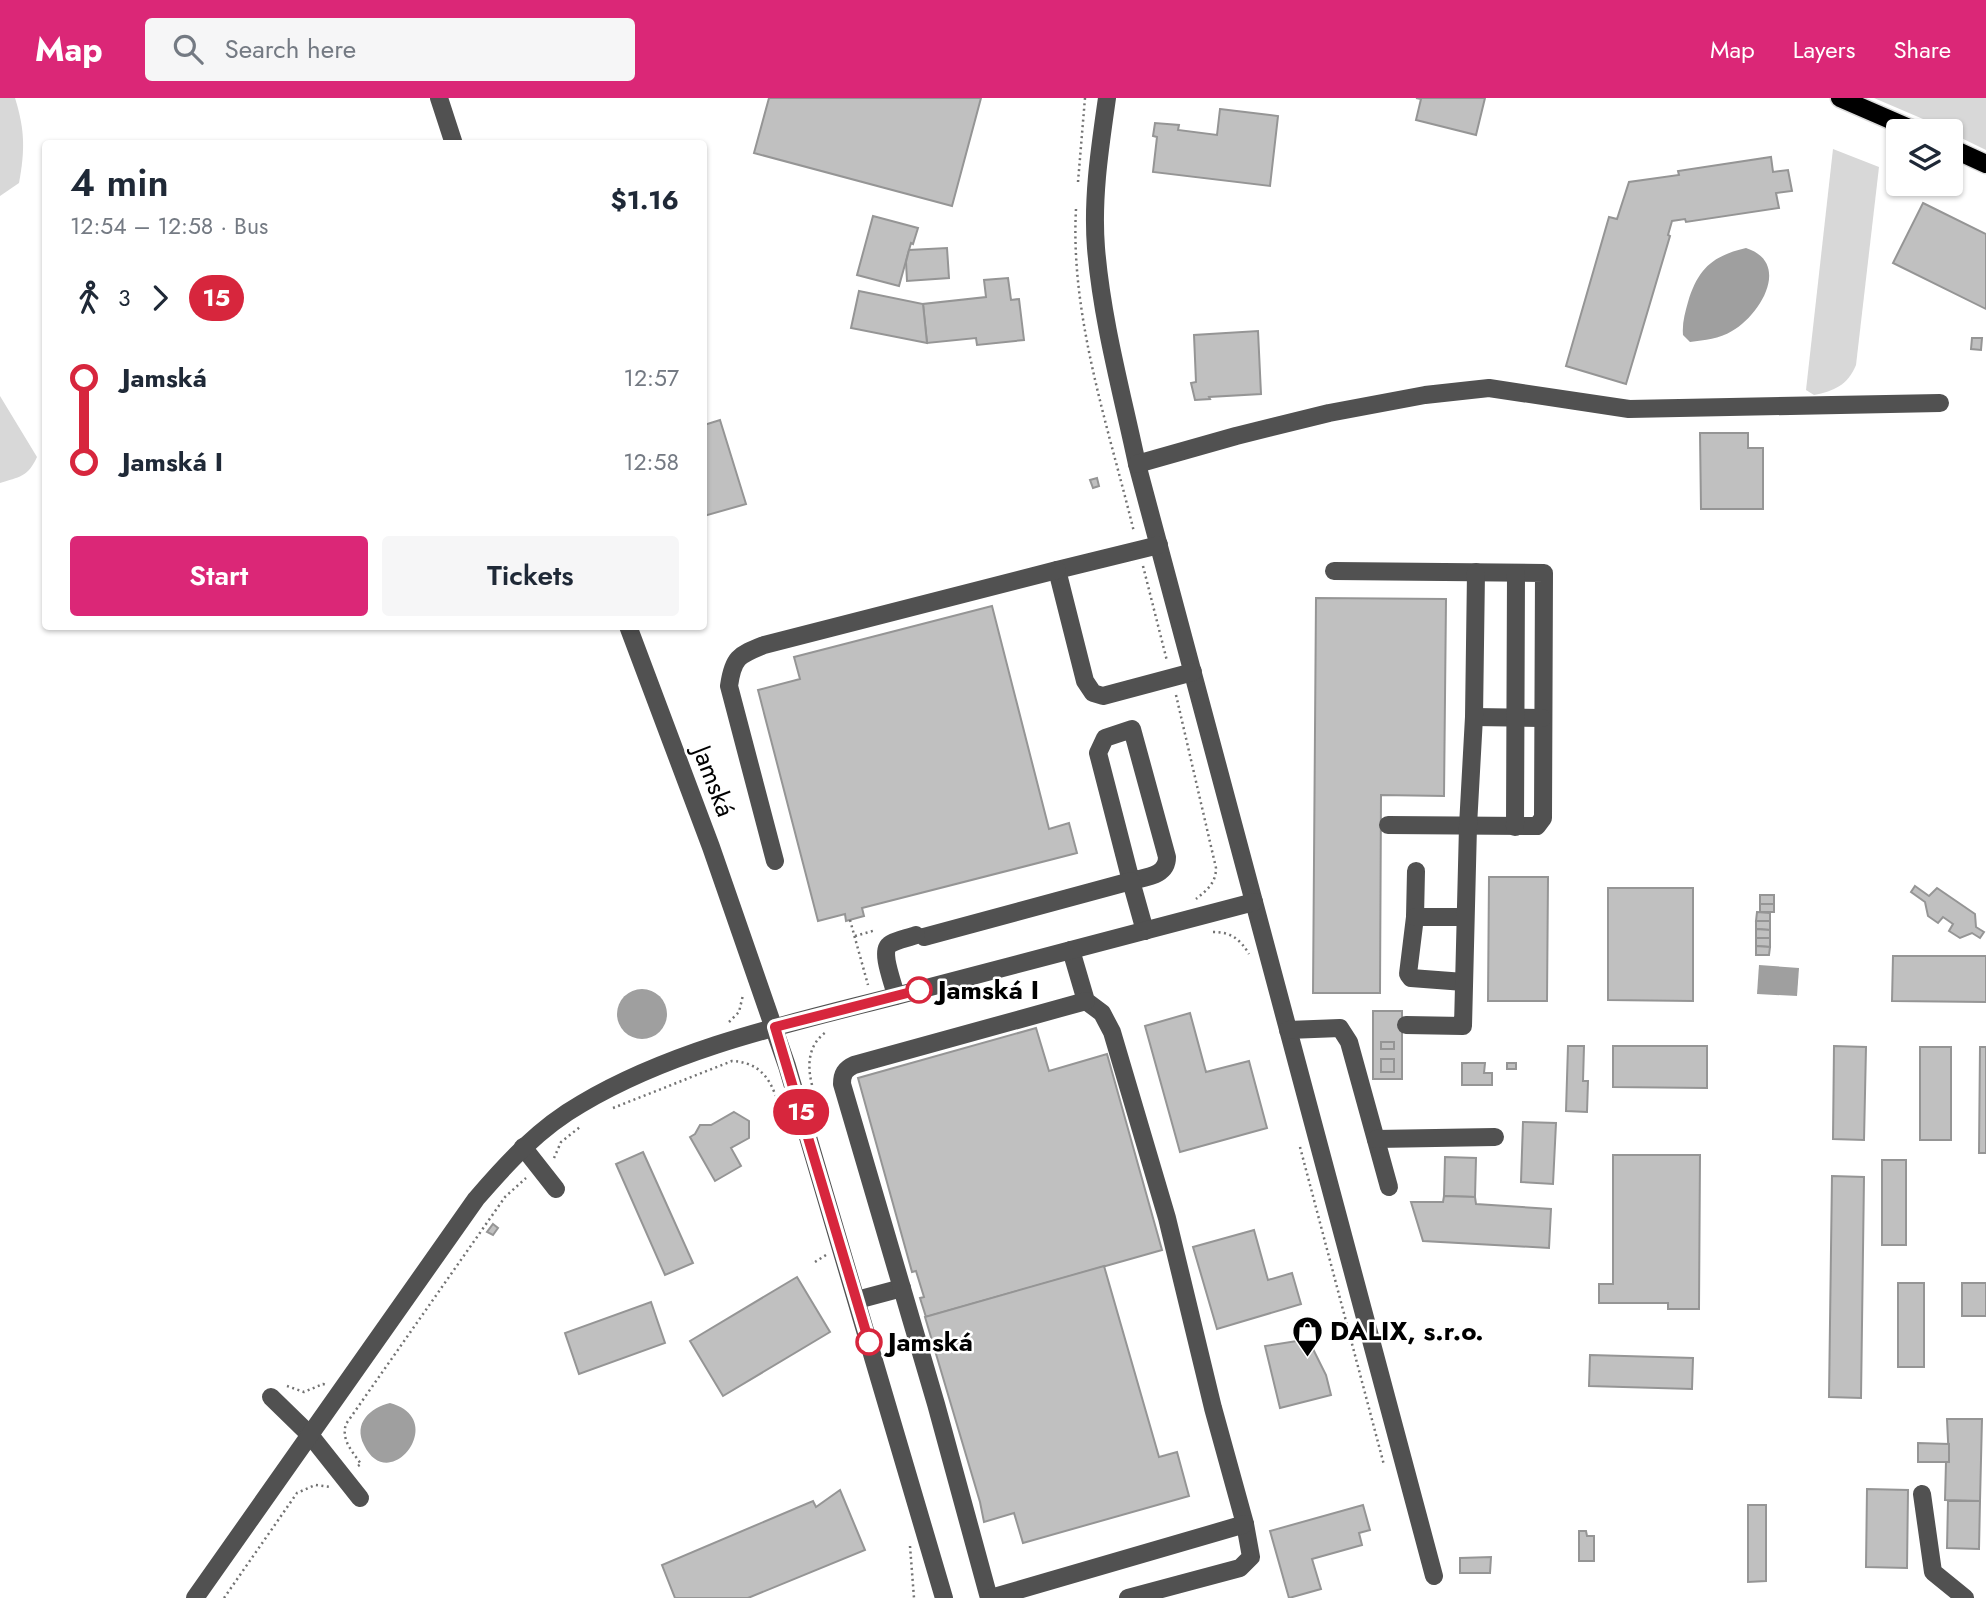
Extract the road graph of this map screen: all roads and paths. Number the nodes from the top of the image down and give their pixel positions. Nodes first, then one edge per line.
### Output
1 (439, 98) edge
2 (1107, 98) edge
3 (1840, 98) edge
4 (1888, 119) edge
5 (453, 140) edge
6 (1963, 153) edge
7 (1986, 164) edge
8 (1940, 403) dead end
9 (1137, 464) junction
10 (1159, 545) junction
11 (1056, 570) junction
12 (1334, 571) dead end
13 (1476, 572) junction
14 (1516, 573) junction
15 (629, 630) edge
16 (1193, 672) junction
17 (1474, 717) junction
18 (1515, 718) junction
19 (1542, 718) junction
20 (1388, 825) dead end
21 (1468, 826) junction
22 (1515, 827) junction
23 (775, 861) dead end
24 (1416, 871) dead end
25 (1131, 881) junction
26 (1254, 902) junction
27 (1415, 917) junction
28 (1465, 917) junction
29 (850, 919) dead end
30 (876, 930) dead end
31 (1145, 931) junction
32 (1210, 932) dead end
33 (855, 936) junction
34 (1071, 950) junction
35 (1252, 964) dead end
36 (1464, 982) junction
37 (868, 985) dead end
38 (743, 991) dead end
39 (896, 996) junction
40 (1086, 1001) junction
41 (1406, 1025) dead end
42 (775, 1027) junction
43 (720, 1028) dead end
44 (1288, 1030) junction
45 (827, 1031) dead end
46 (813, 1087) dead end
47 (603, 1112) dead end
48 (583, 1125) dead end
49 (1495, 1137) dead end
50 (1376, 1139) junction
51 (790, 1141) dead end
52 (523, 1147) junction
53 (1300, 1147) dead end
54 (554, 1159) dead end
55 (532, 1174) dead end
56 (1390, 1188) dead end
57 (556, 1189) dead end
58 (827, 1255) dead end
59 (816, 1262) dead end
60 (902, 1288) junction
61 (857, 1300) junction
62 (271, 1397) dead end
63 (310, 1435) junction
64 (1384, 1465) dead end
65 (344, 1476) junction
66 (1922, 1494) dead end
67 (360, 1499) dead end
68 (1245, 1524) junction
69 (1434, 1576) dead end
70 (195, 1598) edge
71 (223, 1598) edge
72 (944, 1598) edge
73 (990, 1598) edge
74 (1128, 1598) edge
75 (1965, 1598) edge

1 - 5 street
2 - 9 street
3 - 4 main road
6 - 7 main road
8 - 9 street
9 - 10 street
10 - 11 street
10 - 16 street
11 - 16 street
11 - 23 street
12 - 13 street
13 - 14 street
13 - 17 street
14 - 18 street
14 - 19 street
15 - 42 street, Jamská
16 - 26 street
17 - 18 street
17 - 21 street
18 - 19 street
18 - 22 street
19 - 22 street
20 - 21 street
21 - 22 street
21 - 28 street
24 - 27 street
25 - 25 street
25 - 31 street
25 - 39 street
26 - 31 street
26 - 44 street
27 - 28 street
27 - 36 street
28 - 36 street
29 - 33 path
30 - 33 path
31 - 34 street
32 - 35 path
33 - 37 path
34 - 39 street
34 - 40 street
36 - 41 street
38 - 43 path
39 - 42 street
40 - 60 street
40 - 68 street
42 - 52 street
42 - 61 street, Jamská
44 - 50 street
44 - 69 street
45 - 46 path
47 - 51 path
48 - 54 path
49 - 50 street
50 - 56 street
52 - 57 street
52 - 63 street
53 - 64 path
55 - 65 path
58 - 59 path
60 - 61 street
60 - 73 street
61 - 72 street, Jamská
62 - 63 street
63 - 65 street
63 - 70 street
65 - 67 street
65 - 71 path
66 - 75 street
68 - 73 street
68 - 74 street

